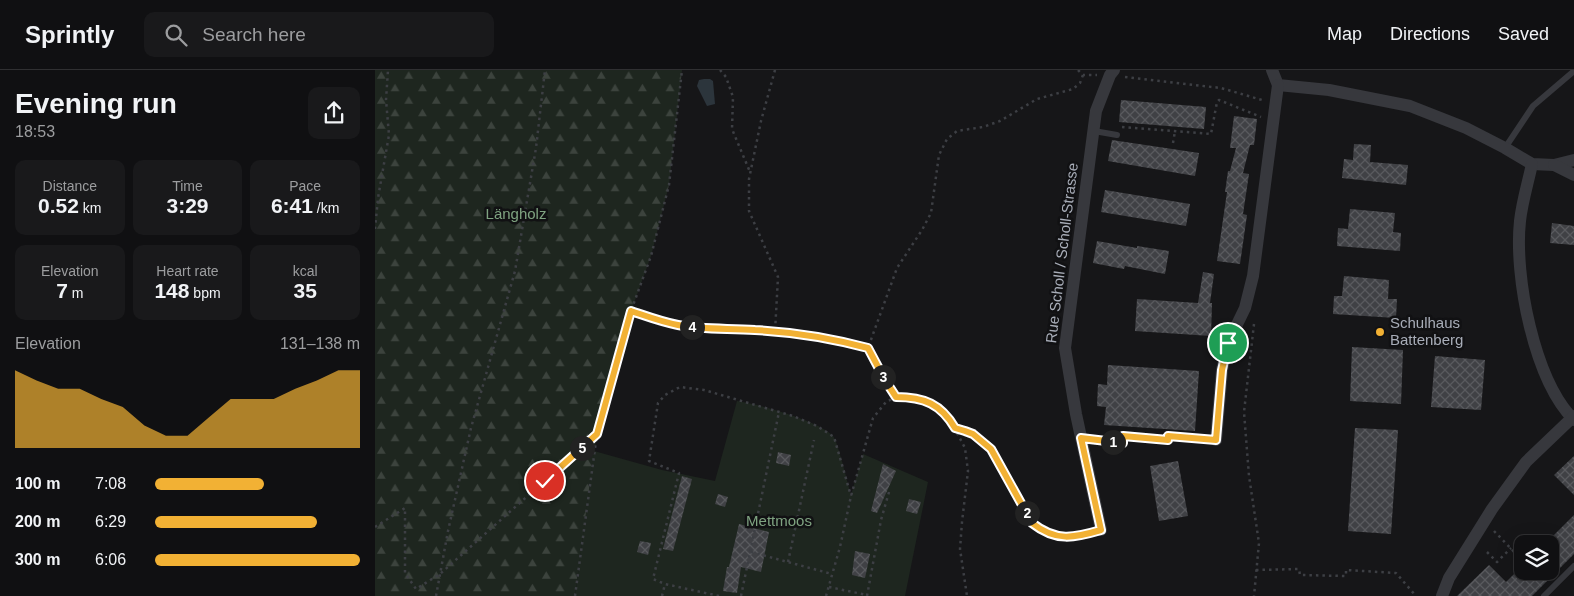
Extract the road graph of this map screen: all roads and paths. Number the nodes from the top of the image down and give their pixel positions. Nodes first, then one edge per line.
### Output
1 (387, 70) edge
2 (545, 70) edge
3 (682, 70) edge
4 (720, 70) edge
5 (775, 70) edge
6 (1078, 70) edge
7 (1272, 70) edge
8 (1574, 71) edge
9 (1112, 73) edge
10 (1083, 75) junction
11 (1278, 85) junction
12 (1276, 104) junction
13 (1274, 123) junction
14 (1094, 131) junction
15 (1175, 131) junction
16 (1117, 132) joint
17 (1173, 143) dead end
18 (1505, 148) junction
19 (1574, 160) edge
20 (1532, 164) junction
21 (1554, 165) junction
22 (750, 174) junction
23 (1574, 175) edge
24 (375, 229) edge
25 (631, 311) junction
26 (1254, 324) dead end
27 (775, 332) junction
28 (868, 348) junction
29 (896, 397) junction
30 (779, 412) junction
31 (1573, 418) edge
32 (955, 428) junction
33 (597, 434) junction
34 (1081, 438) junction
35 (814, 440) dead end
36 (1216, 440) joint
37 (889, 492) dead end
38 (851, 496) junction
39 (1489, 526) dead end
40 (375, 527) edge
41 (1101, 530) joint
42 (1511, 548) junction
43 (1514, 551) edge
44 (751, 552) junction
45 (1487, 552) dead end
46 (788, 562) junction
47 (1574, 566) edge
48 (1256, 570) junction
49 (440, 574) junction
50 (833, 574) junction
51 (665, 584) junction
52 (829, 587) junction
53 (867, 595) edge
54 (436, 596) edge
55 (575, 596) edge
56 (662, 596) edge
57 (719, 596) edge
58 (741, 596) edge
59 (827, 596) edge
60 (967, 596) edge
61 (1255, 596) edge
62 (1416, 596) edge
63 (1442, 596) edge
64 (1544, 596) edge

1 - 24 path
2 - 49 path
3 - 25 path
4 - 22 path
5 - 22 path
6 - 10 path
7 - 11 street
8 - 18 lane
9 - 10 path
9 - 12 path
9 - 14 street, Rue Scholl / Scholl-Strasse
10 - 28 path
11 - 12 street
11 - 18 street
12 - 13 street
13 - 15 path
13 - 36 street
14 - 16 lane
14 - 34 street, Rue Scholl / Scholl-Strasse
15 - 16 path
15 - 17 path
18 - 20 street
19 - 21 street
20 - 21 street
20 - 31 street
21 - 23 street
22 - 27 path
25 - 27 path
25 - 33 path
26 - 48 path
27 - 28 path
28 - 29 path
29 - 32 path
29 - 38 path
30 - 38 path
30 - 44 path
30 - 51 path
31 - 63 street
32 - 41 path
32 - 60 path
33 - 49 path
33 - 55 path
34 - 36 path
34 - 41 street, Rue Scholl / Scholl-Strasse
35 - 46 path
37 - 53 path
38 - 50 path
39 - 42 path
40 - 49 path
42 - 43 path
42 - 45 path
44 - 46 path
44 - 58 path
46 - 50 path
47 - 64 lane
48 - 61 path
48 - 62 path
49 - 54 path
50 - 52 path
51 - 56 path
51 - 57 path
52 - 53 path
52 - 59 path

